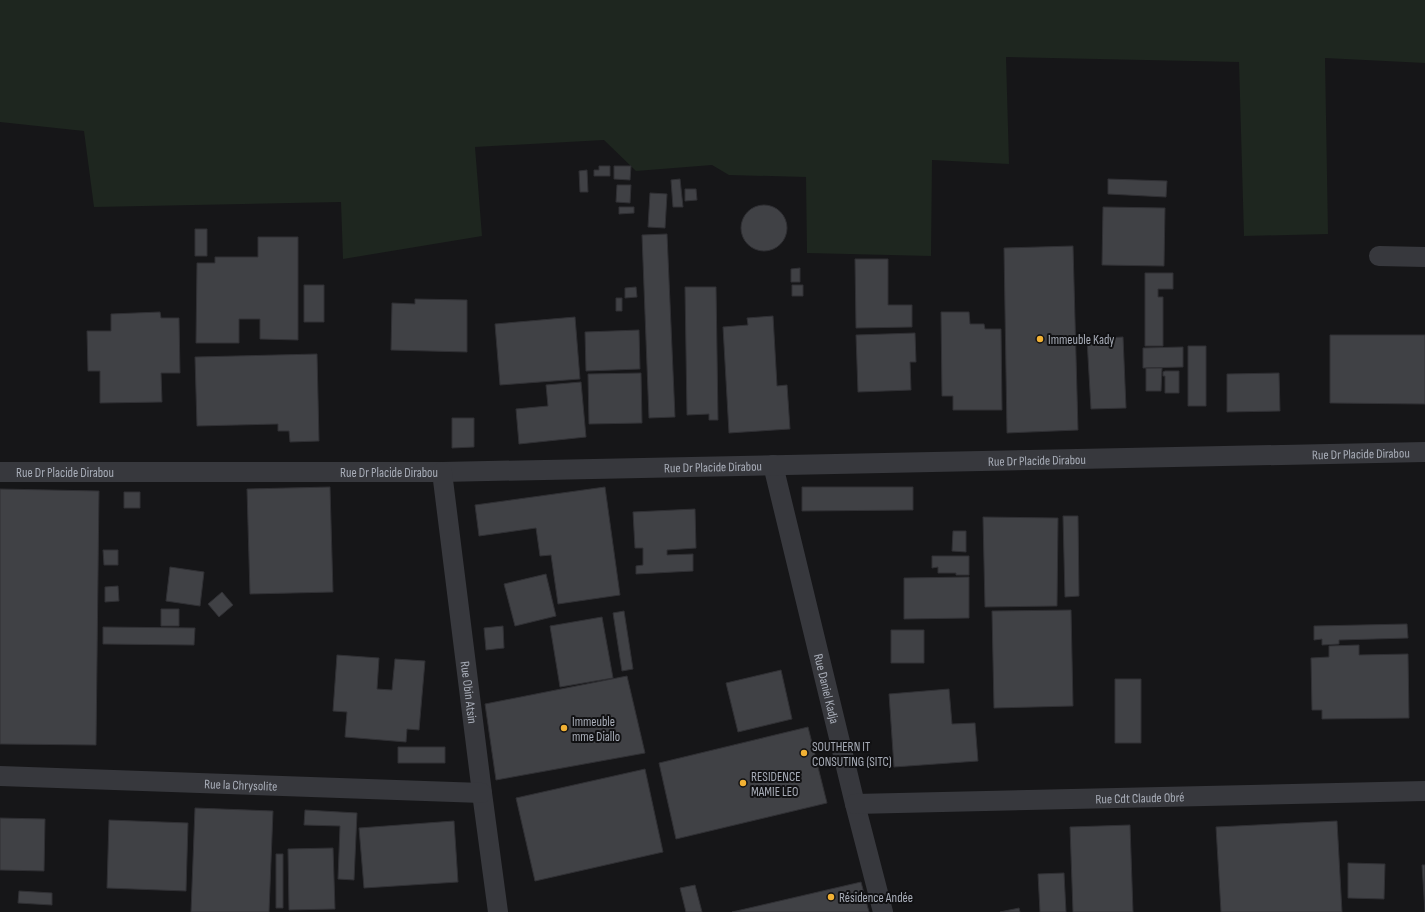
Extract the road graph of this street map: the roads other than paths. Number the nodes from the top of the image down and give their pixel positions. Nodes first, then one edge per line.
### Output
1 (1380, 256) dead end
2 (1425, 257) edge
3 (1425, 452) edge
4 (773, 465) junction
5 (0, 472) edge
6 (442, 472) junction
7 (0, 776) edge
8 (1425, 791) edge
9 (482, 793) junction
10 (855, 804) junction
11 (498, 912) edge
12 (883, 912) edge

1 - 2 street
3 - 4 street, Rue Dr Placide Dirabou
4 - 6 street, Rue Dr Placide Dirabou
4 - 10 street, Rue Daniel Kadja
5 - 6 street, Rue Dr Placide Dirabou
6 - 9 street, Rue Obin Atsin
7 - 9 street, Rue la Chrysolite
8 - 10 street, Rue Cdt Claude Obré
9 - 11 street, Rue Obin Atsin
10 - 12 street, Rue Daniel Kadja

